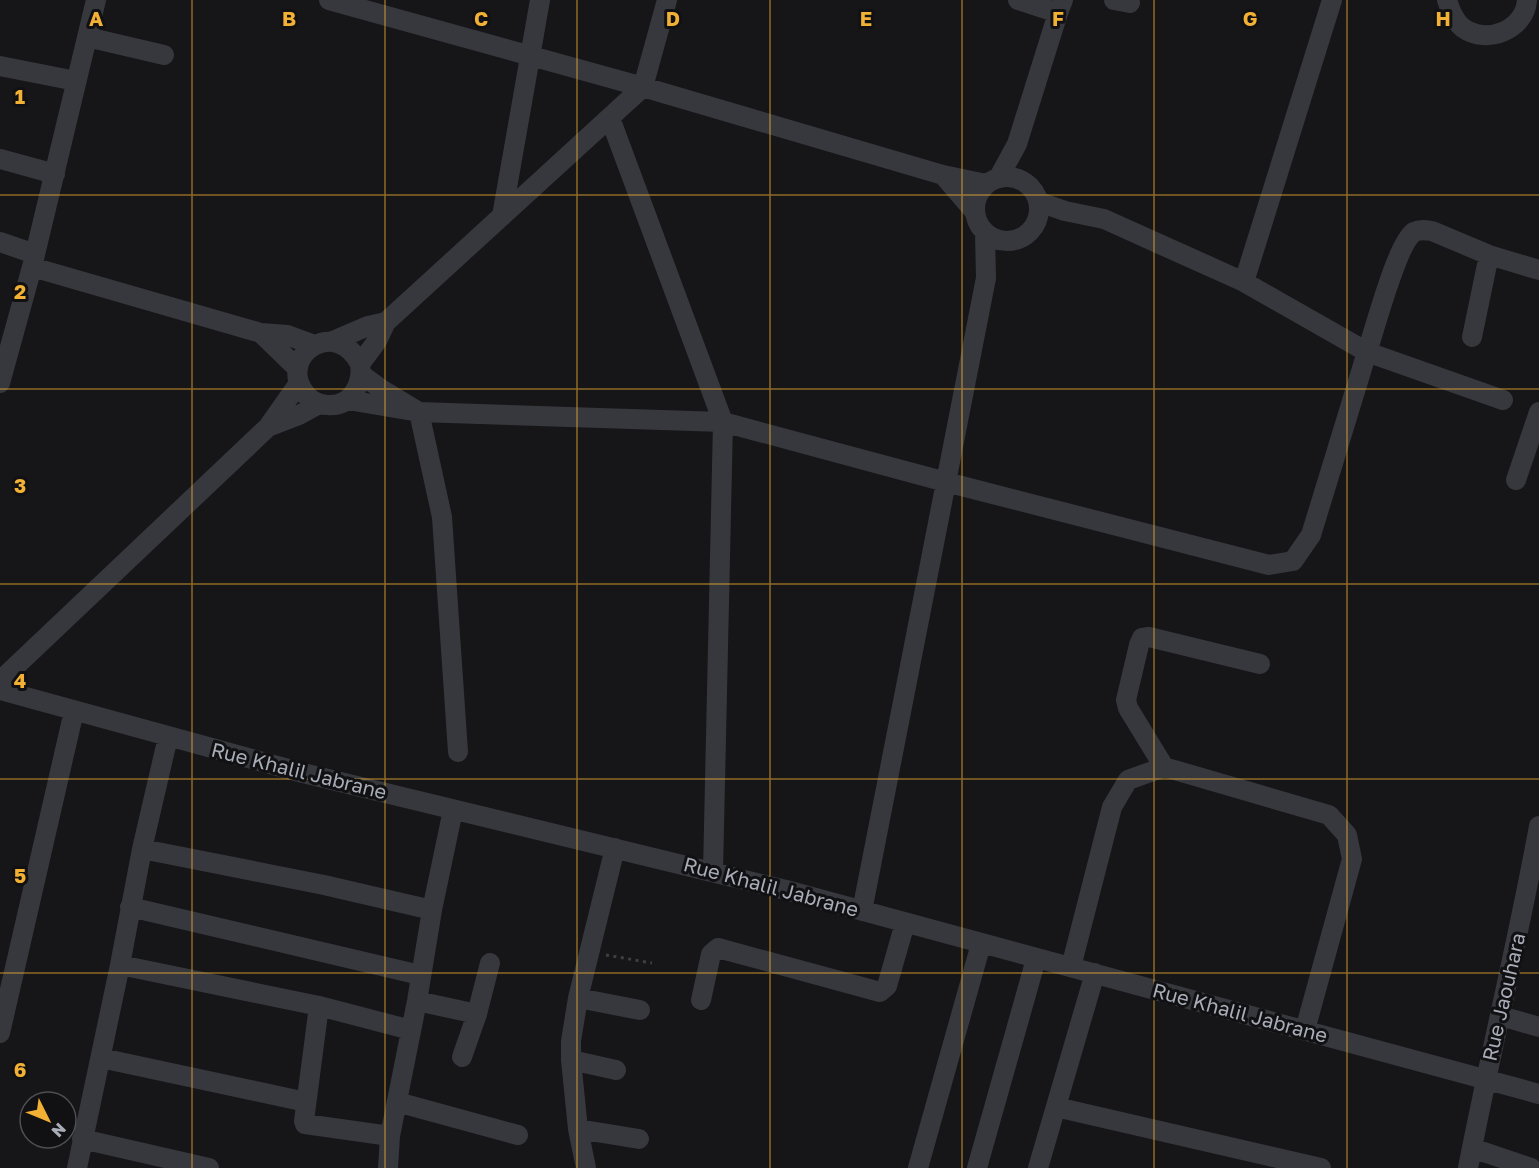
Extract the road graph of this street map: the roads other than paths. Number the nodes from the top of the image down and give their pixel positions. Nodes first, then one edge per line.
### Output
1 (96, 0) edge
2 (329, 0) edge
3 (540, 0) edge
4 (667, 0) edge
5 (1018, 0) edge
6 (1332, 0) edge
7 (1447, 0) edge
8 (1531, 5) edge
9 (1060, 6) edge
10 (87, 37) junction
11 (164, 55) dead end
12 (529, 56) junction
13 (0, 66) edge
14 (76, 81) junction
15 (643, 87) junction
16 (610, 118) junction
17 (1017, 144) junction
18 (0, 159) edge
19 (55, 174) junction
20 (943, 175) junction
21 (1020, 179) junction
22 (992, 181) junction
23 (1039, 202) junction
24 (974, 211) junction
25 (1065, 211) junction
26 (502, 216) junction
27 (1037, 222) junction
28 (985, 234) junction
29 (0, 242) edge
30 (1008, 242) junction
31 (1489, 255) junction
32 (33, 261) junction
33 (1539, 270) edge
34 (986, 278) junction
35 (1244, 282) junction
36 (386, 322) junction
37 (261, 333) junction
38 (1472, 337) dead end
39 (333, 341) junction
40 (314, 345) junction
41 (1366, 352) junction
42 (361, 369) junction
43 (298, 376) junction
44 (0, 383) edge
45 (348, 400) junction
46 (1503, 400) dead end
47 (319, 404) junction
48 (419, 412) junction
49 (1539, 412) edge
50 (723, 422) junction
51 (268, 427) junction
52 (1516, 480) dead end
53 (946, 482) junction
54 (1260, 664) dead end
55 (0, 681) edge
56 (0, 690) edge
57 (74, 711) junction
58 (168, 737) junction
59 (458, 752) dead end
60 (1164, 767) junction
61 (453, 810) junction
62 (1539, 826) edge
63 (615, 848) junction
64 (142, 849) junction
65 (713, 872) junction
66 (1534, 886) edge
67 (130, 907) junction
68 (432, 910) junction
69 (862, 911) junction
70 (904, 923) junction
71 (981, 944) junction
72 (1036, 959) junction
73 (490, 963) dead end
74 (120, 965) junction
75 (1071, 967) junction
76 (1095, 973) junction
77 (420, 975) junction
78 (578, 998) junction
79 (701, 1000) dead end
80 (417, 1002) junction
81 (319, 1006) junction
82 (640, 1011) dead end
83 (477, 1014) junction
84 (1501, 1016) junction
85 (1539, 1027) edge
86 (411, 1030) junction
87 (1305, 1030) junction
88 (0, 1033) edge
89 (462, 1057) dead end
90 (101, 1058) junction
91 (571, 1060) junction
92 (616, 1070) dead end
93 (1485, 1079) junction
94 (1539, 1094) edge
95 (306, 1102) junction
96 (397, 1102) junction
97 (1056, 1107) junction
98 (578, 1129) junction
99 (518, 1135) dead end
100 (390, 1136) junction
101 (82, 1139) junction
102 (639, 1139) dead end
103 (1472, 1148) junction
104 (77, 1168) edge
105 (209, 1168) edge
106 (388, 1168) edge
107 (586, 1168) edge
108 (918, 1168) edge
109 (977, 1168) edge
110 (1038, 1168) edge
111 (1321, 1168) edge
112 (1468, 1168) edge
113 (1531, 1168) edge

1 - 10 street
2 - 12 street
3 - 12 street
4 - 15 street
5 - 9 street
6 - 35 street
7 - 8 street
9 - 17 street
10 - 11 street
10 - 14 street
12 - 15 street
12 - 26 street
13 - 14 street
14 - 19 street
15 - 16 street
15 - 20 street
16 - 26 street
16 - 50 street
17 - 21 street
17 - 22 street
18 - 19 street
19 - 32 street
20 - 22 street
20 - 24 street
21 - 22 street
21 - 23 street
22 - 24 street
23 - 25 street
23 - 27 street
24 - 28 street
25 - 27 street
25 - 35 street
26 - 36 street
27 - 30 street
28 - 30 street
28 - 34 street
29 - 32 street
30 - 34 street
31 - 33 street
31 - 38 street
31 - 41 street
32 - 37 street
32 - 44 street
34 - 53 street
35 - 41 street
36 - 39 street
36 - 42 street
37 - 40 street
37 - 43 street
39 - 40 street
39 - 42 street
40 - 43 street
41 - 46 street
41 - 53 street
42 - 45 street
42 - 48 street
43 - 47 street
43 - 51 street
45 - 47 street
45 - 48 street
47 - 51 street
48 - 50 street
48 - 59 street
49 - 52 street
50 - 53 street
50 - 65 street
51 - 55 street
53 - 69 street
54 - 60 street
56 - 57 street, Rue Khalil Jabrane
57 - 58 street, Rue Khalil Jabrane
57 - 88 street
58 - 61 street, Rue Khalil Jabrane
58 - 64 street
60 - 75 street
60 - 87 street
61 - 63 street, Rue Khalil Jabrane
61 - 68 street
62 - 66 street, Rue Jaouhara
63 - 65 street, Rue Khalil Jabrane
63 - 78 street
64 - 67 street
64 - 68 street
65 - 69 street, Rue Khalil Jabrane
66 - 84 street, Rue Jaouhara
67 - 74 street
67 - 77 street
68 - 77 street
69 - 70 street, Rue Khalil Jabrane
70 - 71 street, Rue Khalil Jabrane
70 - 79 street
71 - 72 street, Rue Khalil Jabrane
71 - 108 street
72 - 75 street, Rue Khalil Jabrane
72 - 109 street
73 - 83 street
74 - 81 street
74 - 90 street
75 - 76 street, Rue Khalil Jabrane
76 - 87 street, Rue Khalil Jabrane
76 - 97 street
77 - 80 street
78 - 82 street
78 - 91 street
80 - 83 street
80 - 86 street
81 - 86 street
81 - 95 street
83 - 89 street
84 - 85 street
84 - 93 street, Rue Jaouhara
86 - 96 street
87 - 93 street, Rue Khalil Jabrane
90 - 95 street
90 - 101 street
91 - 92 street
91 - 98 street
93 - 94 street, Rue Khalil Jabrane
93 - 103 street, Rue Jaouhara
95 - 100 street
96 - 99 street
96 - 100 street
97 - 110 street
97 - 111 street
98 - 102 street
98 - 107 street
100 - 106 street
101 - 104 street
101 - 105 street
103 - 112 street, Rue Jaouhara
103 - 113 street

